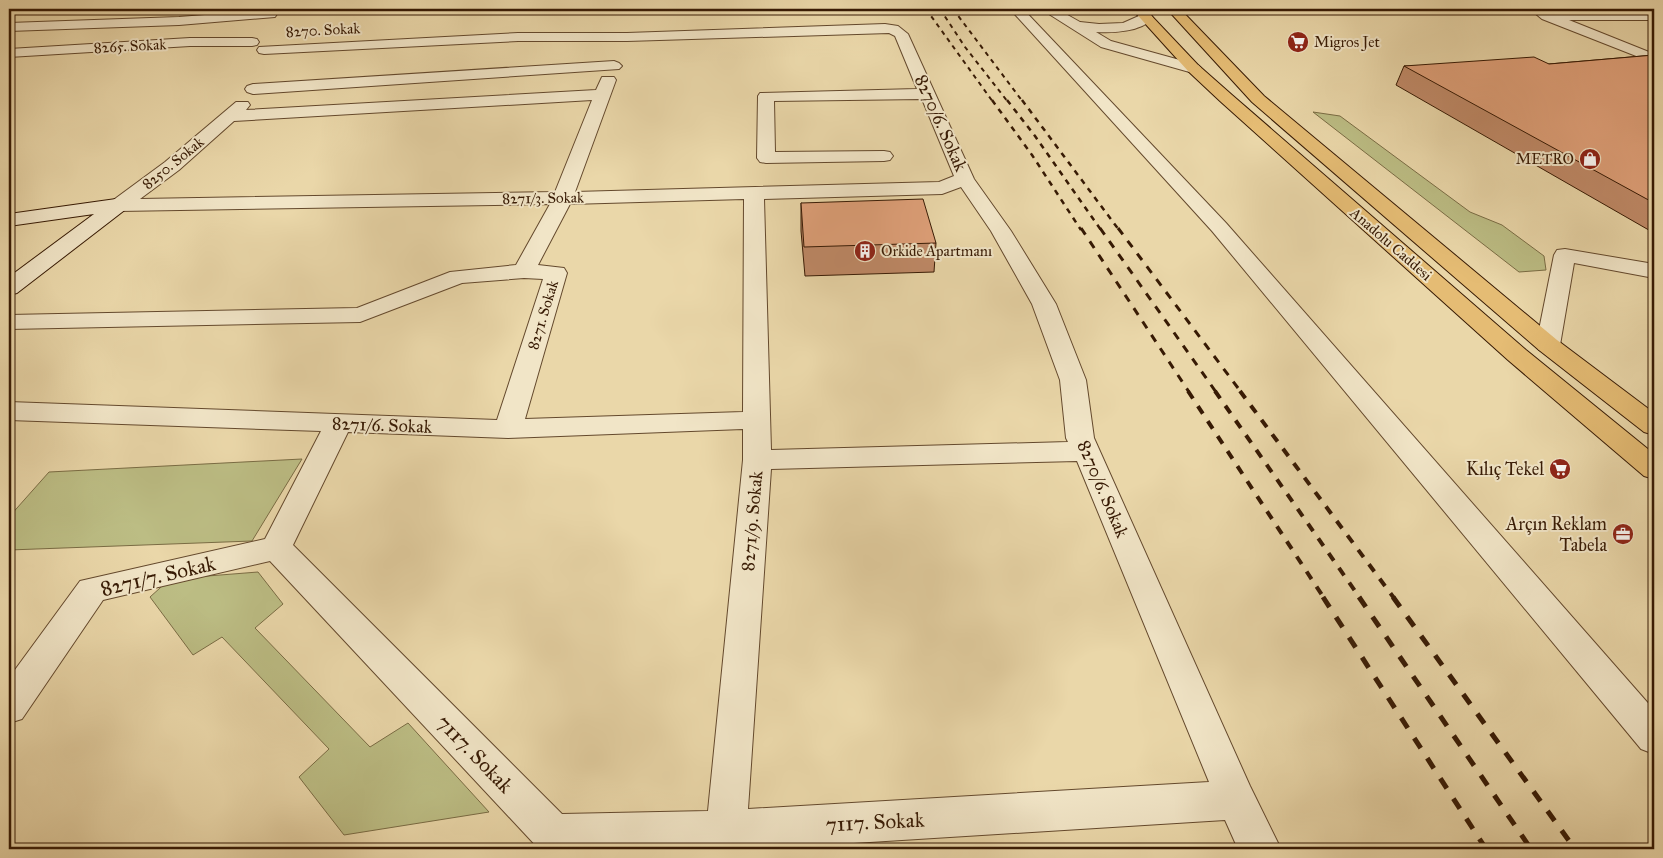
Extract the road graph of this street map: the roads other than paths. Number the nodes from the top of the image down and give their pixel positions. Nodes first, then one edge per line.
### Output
1 (188, 9) edge
2 (1016, 9) edge
3 (1048, 9) edge
4 (1173, 9) edge
5 (271, 12) edge
6 (1142, 13) edge
7 (1542, 13) edge
8 (1654, 16) edge
9 (179, 21) junction
10 (895, 22) joint
11 (1074, 25) junction
12 (9, 27) edge
13 (627, 37) junction
14 (9, 53) edge
15 (262, 58) junction
16 (1654, 59) edge
17 (614, 66) junction
18 (1193, 68) junction
19 (253, 89) junction
20 (928, 94) junction
21 (602, 95) junction
22 (229, 116) junction
23 (884, 156) dead end
24 (965, 179) junction
25 (754, 192) junction
26 (563, 198) junction
27 (119, 204) junction
28 (9, 207) edge
29 (9, 220) edge
30 (524, 270) junction
31 (1654, 271) edge
32 (9, 288) edge
33 (9, 322) edge
34 (1548, 345) junction
35 (9, 411) edge
36 (756, 420) junction
37 (338, 424) junction
38 (1654, 426) edge
39 (508, 429) junction
40 (1087, 451) junction
41 (756, 460) junction
42 (1654, 469) edge
43 (276, 548) junction
44 (9, 707) edge
45 (1654, 737) edge
46 (1236, 800) junction
47 (725, 840) edge
48 (1260, 849) edge

1 - 9 street
2 - 45 street
3 - 11 street
4 - 34 highway, Anadolu Caddesi
5 - 9 street
5 - 15 street, 8250. Sokak
6 - 11 street
6 - 18 highway, Anadolu Caddesi
7 - 8 street
7 - 16 street
9 - 12 street
10 - 13 street, 8270. Sokak
10 - 20 street, 8270/6. Sokak
11 - 18 street
13 - 15 street, 8270. Sokak
13 - 17 street, 8271. Sokak
14 - 15 street, 8265. Sokak
15 - 19 street, 8250. Sokak
17 - 19 street
17 - 21 street, 8271. Sokak
18 - 42 highway, Anadolu Caddesi
19 - 22 street, 8250. Sokak
20 - 23 street
20 - 24 street, 8270/6. Sokak
21 - 22 street
21 - 26 street, 8271. Sokak
22 - 27 street, 8250. Sokak
24 - 25 street, 8271/3. Sokak
24 - 40 street, 8270/6. Sokak
25 - 26 street, 8271/3. Sokak
25 - 36 street, 8271/9. Sokak
26 - 27 street, 8271/3. Sokak
26 - 30 street, 8271. Sokak
27 - 28 street
27 - 29 street
27 - 32 street, 8250. Sokak
30 - 33 street
30 - 39 street, 8271. Sokak
31 - 34 street
34 - 38 highway, Anadolu Caddesi
35 - 37 street, 8271/6. Sokak
36 - 39 street, 8271/6. Sokak
36 - 41 street, 8271/9. Sokak
37 - 39 street, 8271/6. Sokak
37 - 43 street
40 - 41 street
40 - 46 street, 8270/6. Sokak
41 - 47 street, 8271/9. Sokak
43 - 44 street, 8271/7. Sokak
43 - 47 street, 7117. Sokak
46 - 47 street, 7117. Sokak
46 - 48 street, 8270/6. Sokak

